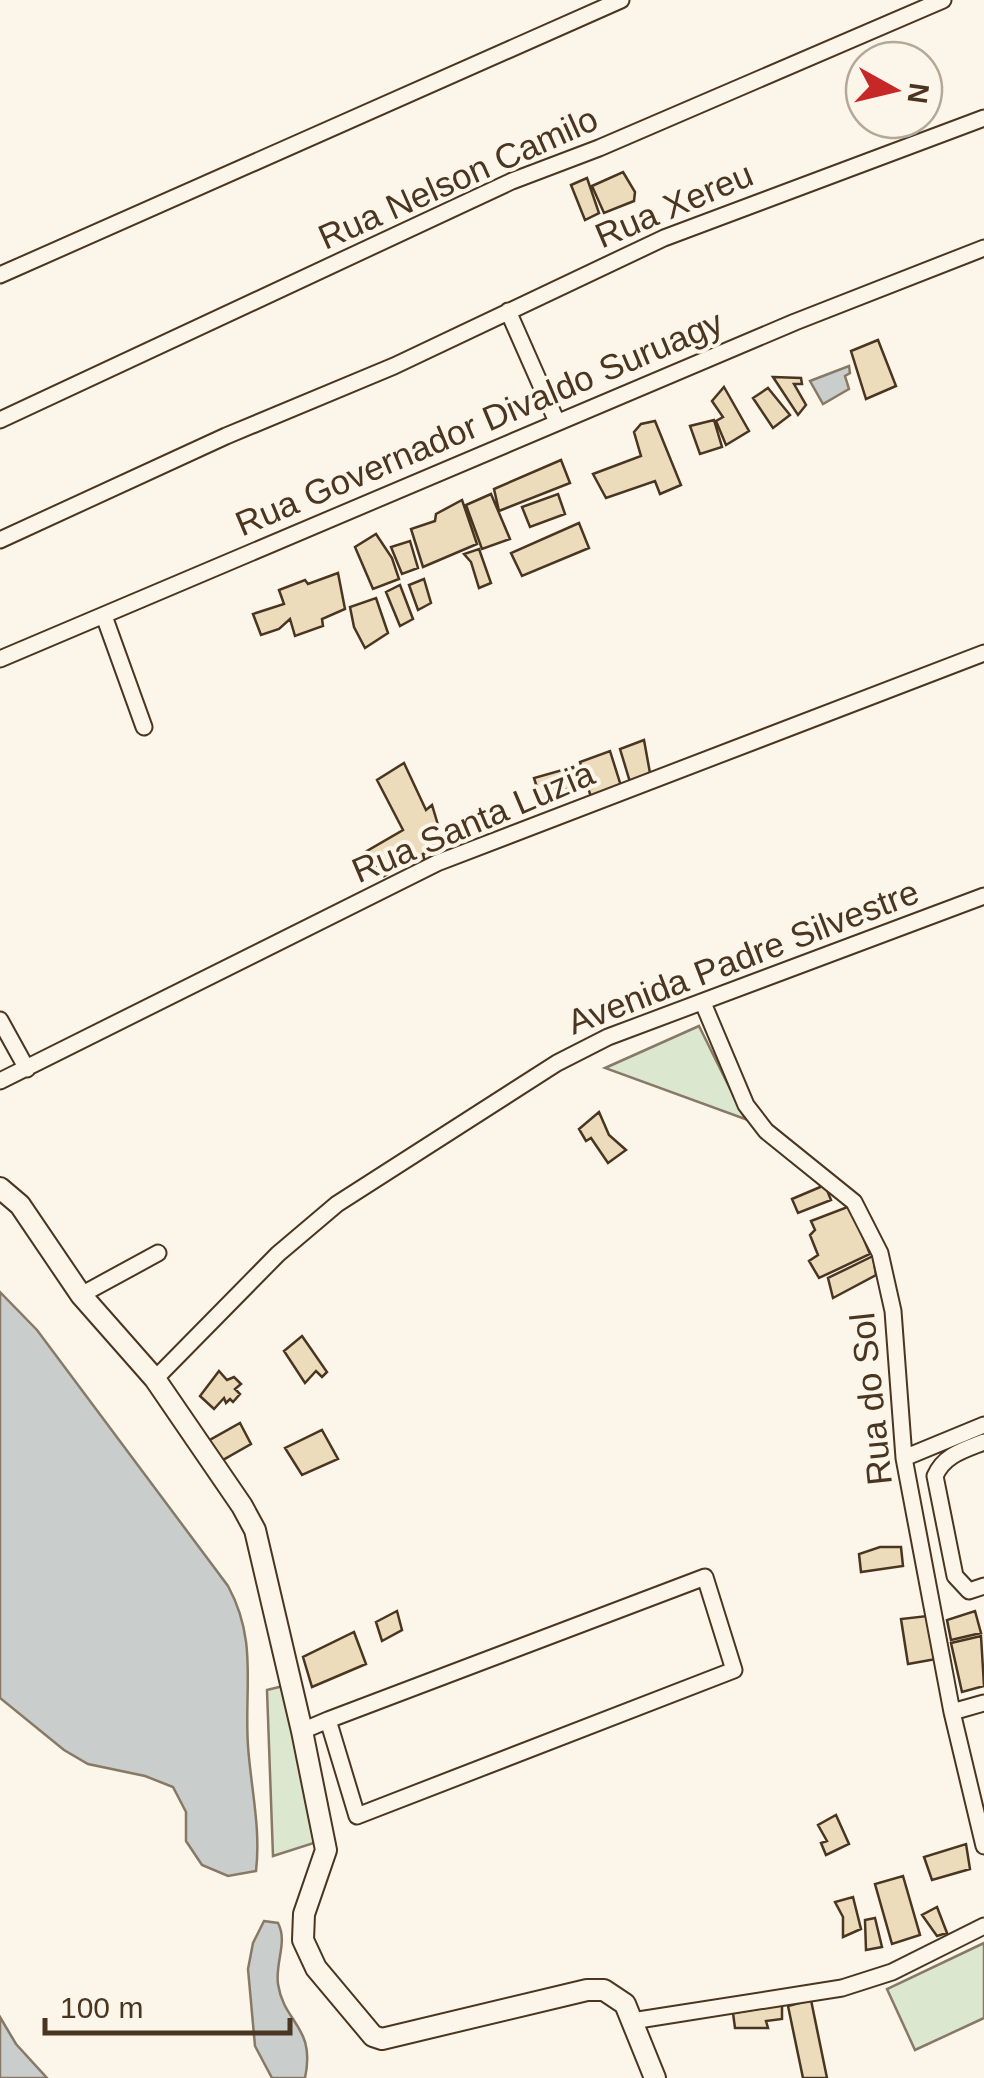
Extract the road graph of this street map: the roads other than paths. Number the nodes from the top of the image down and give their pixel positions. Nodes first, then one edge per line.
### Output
1 (620, 0) edge
2 (943, 0) edge
3 (984, 118) edge
4 (984, 248) edge
5 (0, 275) edge
6 (508, 311) junction
7 (0, 420) edge
8 (556, 422) junction
9 (0, 540) edge
10 (104, 616) junction
11 (984, 653) edge
12 (0, 658) edge
13 (144, 727) dead end
14 (984, 896) edge
15 (704, 1003) junction
16 (0, 1020) edge
17 (27, 1069) junction
18 (0, 1081) edge
19 (0, 1188) edge
20 (158, 1252) dead end
21 (81, 1295) junction
22 (155, 1379) junction
23 (984, 1425) edge
24 (984, 1442) edge
25 (904, 1458) junction
26 (942, 1517) junction
27 (917, 1526) junction
28 (984, 1586) edge
29 (984, 1702) edge
30 (952, 1712) junction
31 (328, 1720) junction
32 (302, 1731) junction
33 (984, 1846) edge
34 (984, 1926) edge
35 (632, 2020) junction
36 (655, 2078) edge

1 - 5 street
2 - 7 street, Rua Nelson Camilo
3 - 6 street, Rua Xereu
4 - 8 street, Rua Governador Divaldo Suruagy
6 - 8 street
6 - 9 street, Rua Xereu
8 - 10 street, Rua Governador Divaldo Suruagy
10 - 12 street, Rua Governador Divaldo Suruagy
10 - 13 street
11 - 17 street, Rua Santa Luzia
14 - 15 street, Avenida Padre Silvestre
15 - 22 street, Avenida Padre Silvestre
15 - 25 street, Rua do Sol
16 - 17 street
17 - 18 street, Rua Santa Luzia
19 - 21 street
20 - 21 street
21 - 22 street
22 - 32 street
23 - 25 street
24 - 26 street
25 - 27 street, Rua do Sol
26 - 27 street
26 - 28 street
27 - 30 street, Rua do Sol
29 - 30 street
30 - 33 street, Rua do Sol
31 - 31 street
31 - 32 street
32 - 35 street
34 - 35 street
35 - 36 street

